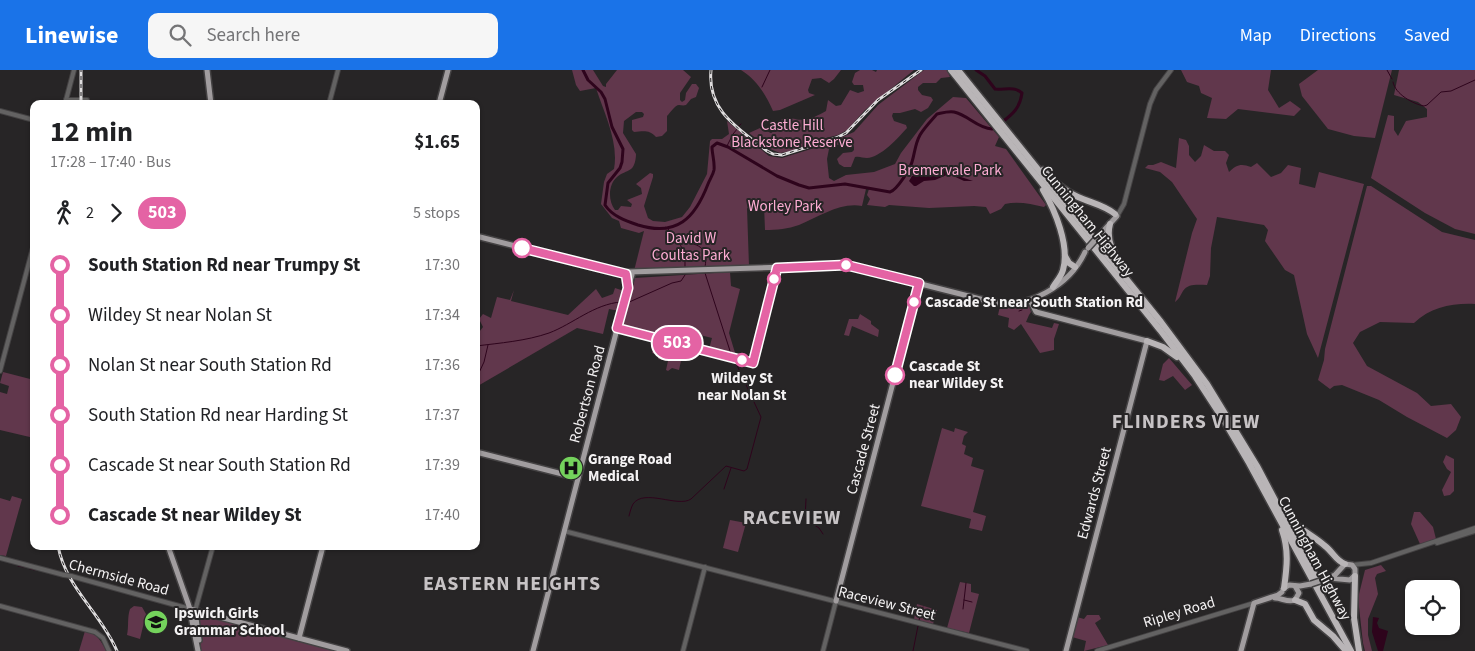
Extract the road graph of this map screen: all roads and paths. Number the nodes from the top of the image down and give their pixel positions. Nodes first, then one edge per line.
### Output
1 (74, 70) edge
2 (206, 70) edge
3 (338, 70) edge
4 (448, 70) edge
5 (951, 70) edge
6 (958, 70) edge
7 (1171, 70) edge
8 (68, 100) edge
9 (210, 100) edge
10 (330, 100) edge
11 (441, 100) edge
12 (0, 111) edge
13 (30, 119) edge
14 (998, 125) junction
15 (1021, 148) junction
16 (1032, 172) junction
17 (1115, 213) junction
18 (1111, 222) junction
19 (480, 237) edge
20 (1064, 253) junction
21 (30, 259) edge
22 (1074, 266) junction
23 (27, 271) junction
24 (30, 271) edge
25 (629, 276) junction
26 (919, 283) junction
27 (1053, 287) junction
28 (1139, 295) junction
29 (1030, 300) junction
30 (1147, 341) junction
31 (0, 372) edge
32 (1194, 376) junction
33 (480, 453) edge
34 (578, 478) junction
35 (1263, 488) junction
36 (1274, 498) junction
37 (1475, 530) edge
38 (563, 533) junction
39 (170, 550) edge
40 (212, 550) edge
41 (322, 550) edge
42 (0, 558) edge
43 (1349, 564) junction
44 (705, 567) junction
45 (1340, 570) junction
46 (1355, 574) junction
47 (1342, 578) junction
48 (1326, 579) junction
49 (1309, 585) junction
50 (1295, 586) junction
51 (1283, 590) junction
52 (1299, 593) junction
53 (1270, 598) junction
54 (1284, 599) junction
55 (1295, 600) junction
56 (836, 601) junction
57 (1254, 603) junction
58 (0, 606) edge
59 (194, 606) junction
60 (202, 612) junction
61 (197, 618) junction
62 (299, 638) junction
63 (109, 651) edge
64 (199, 651) edge
65 (347, 651) edge
66 (533, 651) edge
67 (683, 651) edge
68 (823, 651) edge
69 (1027, 651) edge
70 (1066, 651) edge
71 (1097, 651) edge
72 (1241, 651) edge
73 (1346, 651) edge
74 (1352, 651) edge
75 (1359, 651) edge

1 - 8 street
2 - 9 main road
3 - 10 street
4 - 11 main road
5 - 14 highway, Cunningham Highway
6 - 14 highway, Cunningham Highway
7 - 17 street
12 - 13 street
14 - 15 highway, Cunningham Highway
14 - 16 highway, Cunningham Highway
15 - 17 highway
15 - 28 highway, Cunningham Highway
16 - 20 highway
16 - 32 highway, Cunningham Highway
17 - 18 main road
18 - 22 main road, bridge
18 - 28 highway
19 - 25 main road
20 - 22 highway
20 - 27 highway
21 - 23 street
22 - 27 main road
23 - 24 street
23 - 31 street
25 - 26 main road
25 - 34 main road, Robertson Road
26 - 29 main road
26 - 56 main road, Cascade Street
27 - 29 main road
28 - 36 highway, Cunningham Highway
29 - 30 main road
30 - 32 highway
30 - 70 main road, Edwards Street
32 - 35 highway, Cunningham Highway
33 - 34 main road
34 - 38 main road, Robertson Road
35 - 51 highway
35 - 74 highway, Cunningham Highway
36 - 43 highway
36 - 74 highway, Cunningham Highway
37 - 43 street
37 - 46 street
38 - 44 street, Raceview Street
38 - 66 main road, Robertson Road
39 - 59 main road
40 - 59 street
41 - 62 main road
42 - 59 street, Chermside Road, bridge
43 - 45 main road
43 - 46 main road
44 - 56 street, Raceview Street
44 - 67 street
45 - 47 main road
45 - 48 main road
46 - 47 main road
46 - 75 highway
47 - 48 main road
48 - 49 main road, bridge
49 - 50 main road
49 - 52 main road
50 - 51 main road
50 - 52 main road
51 - 53 main road, Ripley Road
51 - 54 main road
52 - 55 main road
53 - 54 main road, Ripley Road
53 - 57 main road, Ripley Road
54 - 55 main road
55 - 73 highway
56 - 68 street, Cascade Street
56 - 69 street, Raceview Street
57 - 71 street, Ripley Road
57 - 72 main road
58 - 63 street
59 - 60 main road, Chermside Road
59 - 61 main road
59 - 64 main road
60 - 61 main road
60 - 62 main road, Chermside Road
61 - 64 main road
62 - 65 main road, Chermside Road

